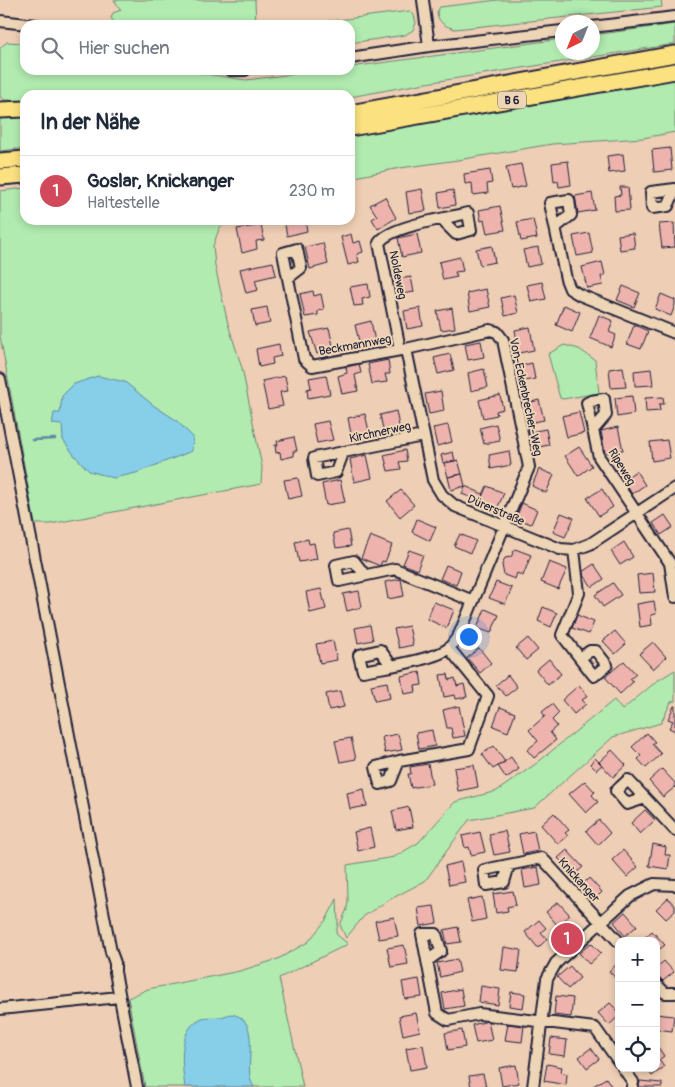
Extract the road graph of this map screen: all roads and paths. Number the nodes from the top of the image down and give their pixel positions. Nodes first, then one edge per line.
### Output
1 (423, 0) edge
2 (675, 17) edge
3 (0, 21) edge
4 (20, 23) edge
5 (600, 26) edge
6 (555, 32) edge
7 (429, 46) junction
8 (675, 54) edge
9 (355, 57) edge
10 (675, 71) edge
11 (20, 109) edge
12 (0, 110) edge
13 (355, 112) edge
14 (355, 127) edge
15 (20, 159) edge
16 (0, 161) edge
17 (20, 175) edge
18 (0, 177) edge
19 (442, 220) dead end
20 (556, 227) dead end
21 (288, 278) dead end
22 (675, 333) edge
23 (403, 349) junction
24 (0, 379) edge
25 (594, 429) dead end
26 (423, 436) junction
27 (343, 453) dead end
28 (675, 488) edge
29 (637, 514) junction
30 (504, 528) junction
31 (574, 550) junction
32 (366, 575) dead end
33 (675, 597) edge
34 (473, 601) junction
35 (449, 648) junction
36 (580, 658) dead end
37 (391, 665) dead end
38 (399, 761) dead end
39 (645, 798) dead end
40 (675, 830) edge
41 (509, 865) dead end
42 (675, 885) edge
43 (600, 922) junction
44 (615, 938) edge
45 (427, 961) dead end
46 (660, 988) edge
47 (675, 994) edge
48 (119, 997) junction
49 (0, 1009) edge
50 (541, 1023) junction
51 (615, 1056) edge
52 (626, 1072) edge
53 (137, 1087) edge
54 (533, 1087) edge
55 (632, 1087) edge

1 - 7 street
2 - 5 street
3 - 4 street
6 - 7 street
7 - 9 street
8 - 13 highway, B 6
10 - 14 highway, B 6
11 - 12 highway
15 - 16 highway
17 - 18 highway
19 - 23 street, Noldeweg
20 - 22 street
21 - 23 street, Beckmannweg
23 - 26 street, Dürerstraße
23 - 30 street, Von-Eckenbrecher-Weg
24 - 48 street
25 - 29 street, Ripeweg
26 - 27 street, Kirchnerweg
26 - 30 street, Dürerstraße
28 - 29 street
29 - 31 street
29 - 33 street, Ripeweg
30 - 31 street, Dürerstraße
30 - 34 street
31 - 36 street
32 - 34 street
34 - 35 street
35 - 37 street
35 - 38 street
39 - 40 street
41 - 43 street, Knickanger
42 - 43 street
43 - 44 street
43 - 50 street
45 - 50 street
46 - 47 street
48 - 49 street
48 - 53 street
50 - 51 street
50 - 54 street
52 - 55 street

